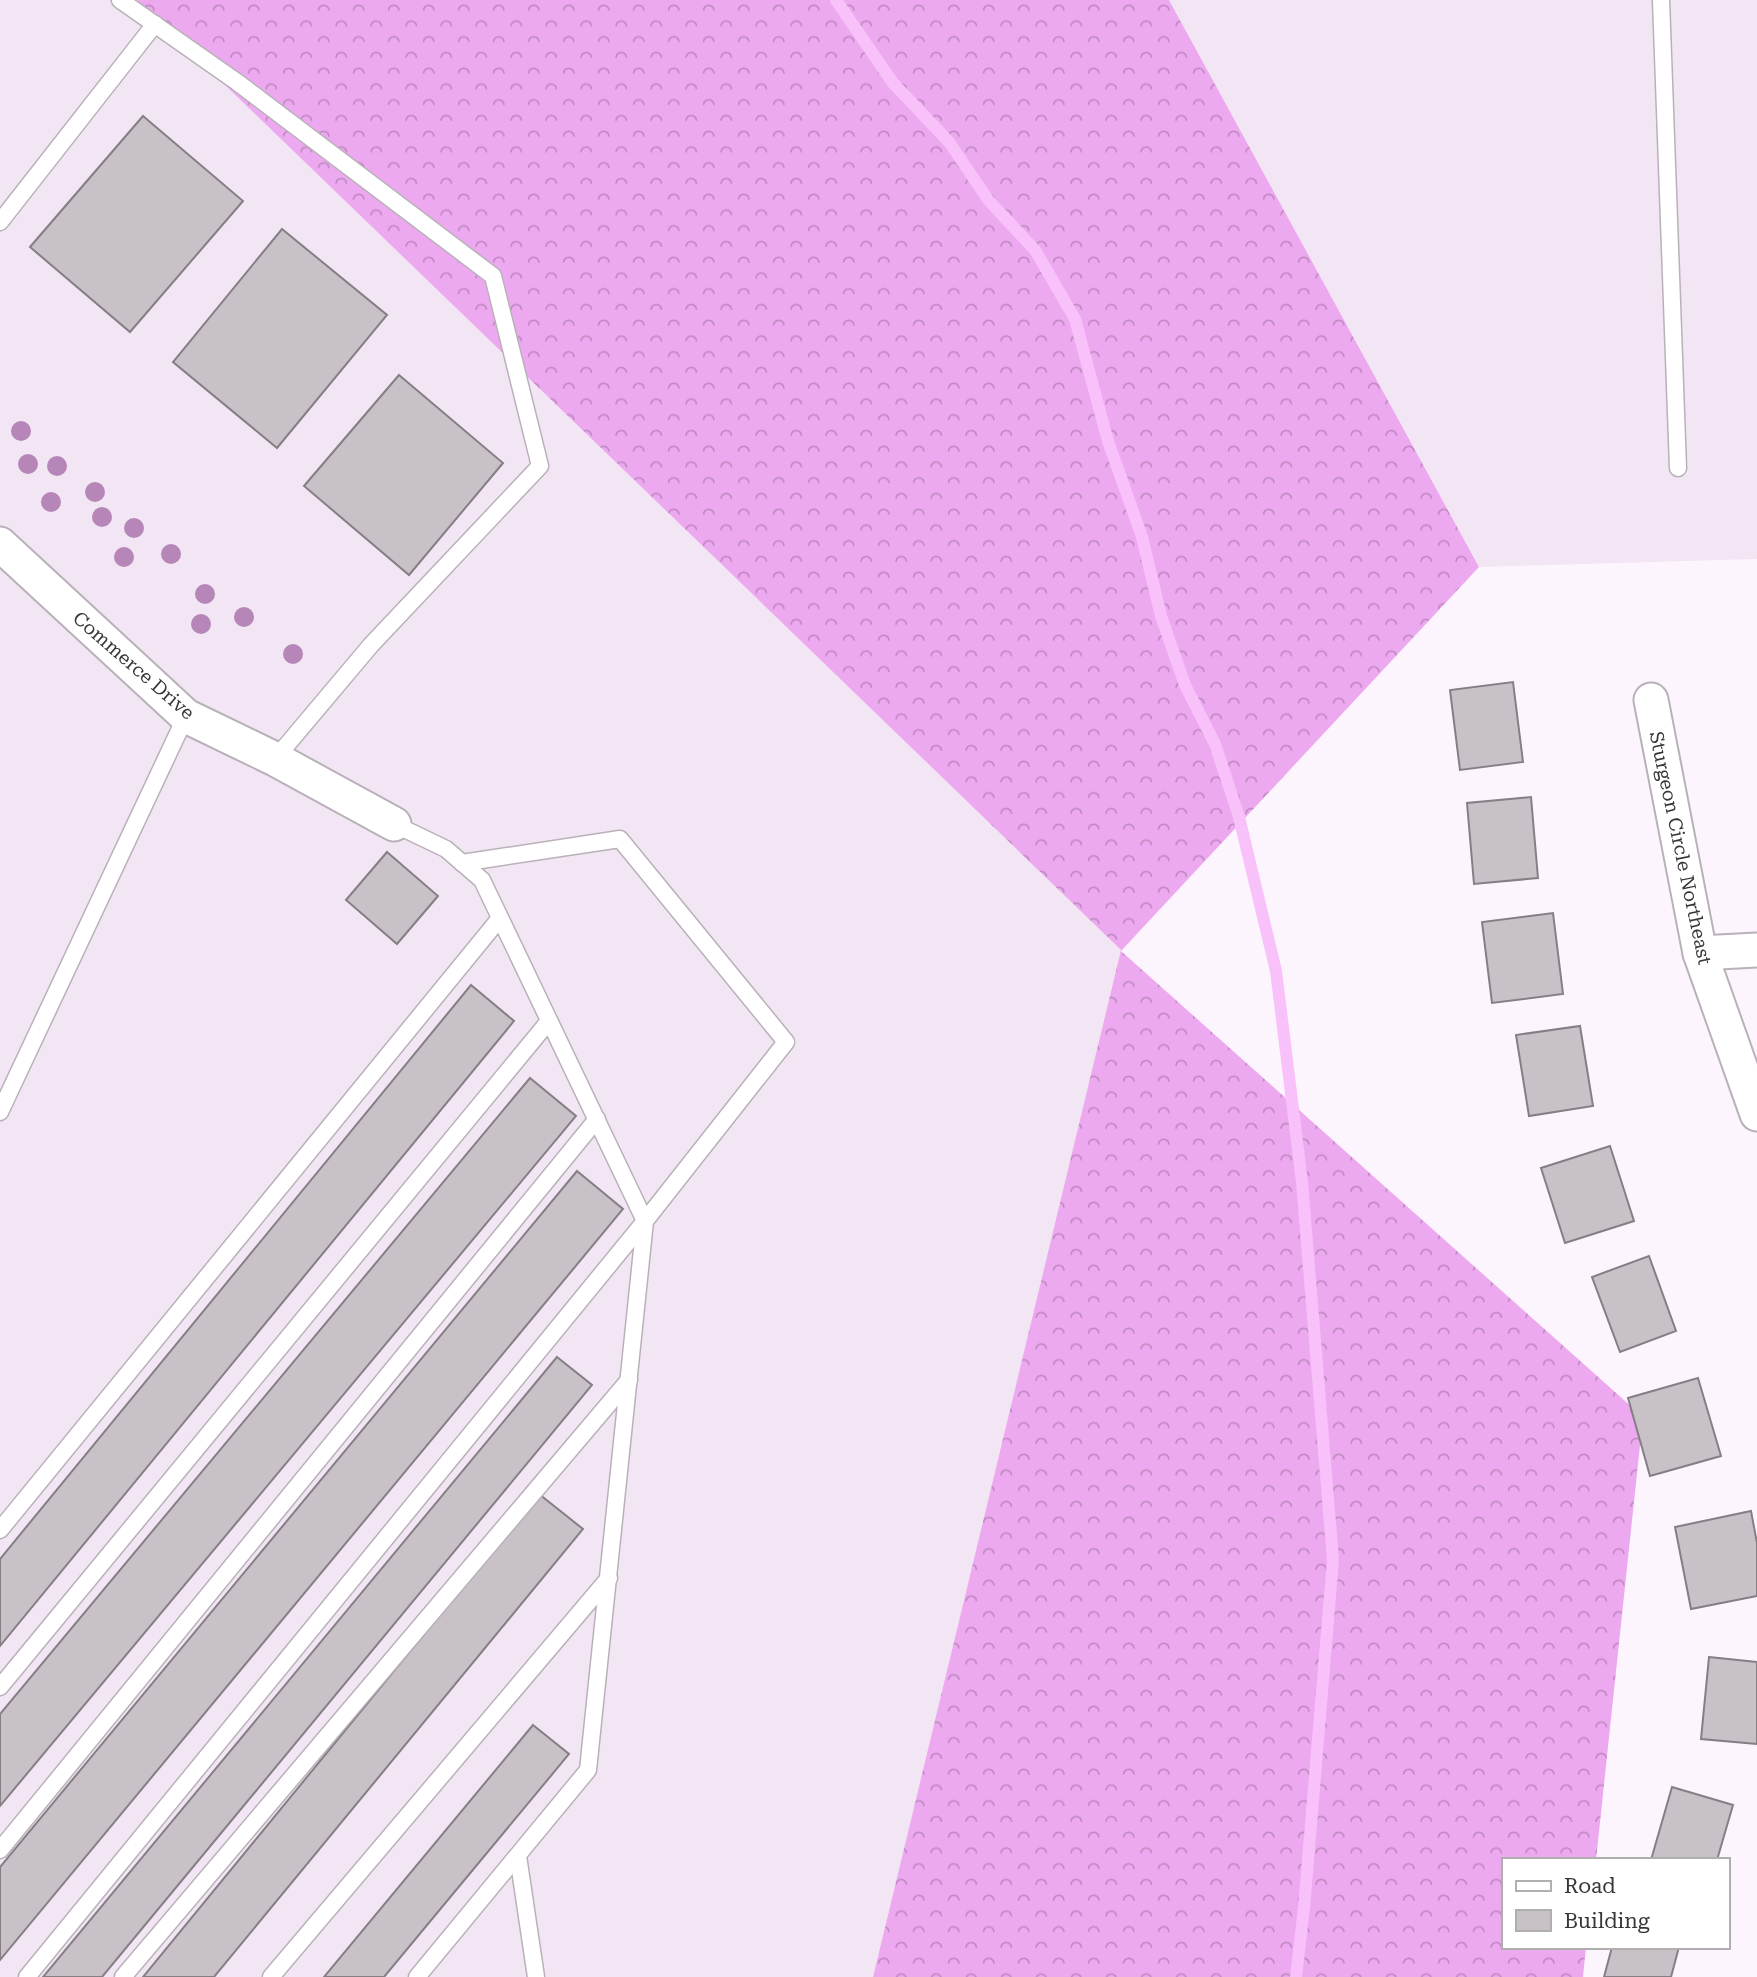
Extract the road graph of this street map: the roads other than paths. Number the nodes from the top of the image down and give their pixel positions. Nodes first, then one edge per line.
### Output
1 (120, 0) edge
2 (1661, 0) edge
3 (155, 24) junction
4 (0, 222) edge
5 (1678, 468) dead end
6 (0, 544) edge
7 (1651, 700) dead end
8 (186, 716) junction
9 (275, 759) junction
10 (394, 824) joint
11 (462, 863) junction
12 (500, 918) junction
13 (1757, 950) edge
14 (1700, 953) junction
15 (549, 1021) junction
16 (0, 1112) edge
17 (1757, 1114) edge
18 (597, 1119) junction
19 (645, 1221) junction
20 (629, 1380) junction
21 (0, 1530) edge
22 (609, 1577) junction
23 (0, 1687) edge
24 (0, 1850) edge
25 (518, 1856) junction
26 (27, 1977) edge
27 (123, 1977) edge
28 (271, 1977) edge
29 (417, 1977) edge
30 (536, 1977) edge

1 - 3 lane
2 - 5 lane
3 - 4 lane
3 - 9 lane
6 - 8 street, Commerce Drive
7 - 14 street, Sturgeon Circle Northeast
8 - 9 street, Commerce Drive
8 - 16 lane
9 - 10 street, Commerce Drive
10 - 11 lane
11 - 12 lane
11 - 19 lane
12 - 15 lane
12 - 21 lane
13 - 14 street
14 - 17 street, Sturgeon Circle Northeast
15 - 18 lane
15 - 23 lane
18 - 19 lane
18 - 24 lane
19 - 20 lane
19 - 26 lane
20 - 22 lane
20 - 27 lane
22 - 25 lane
22 - 28 lane
25 - 29 lane
25 - 30 lane

